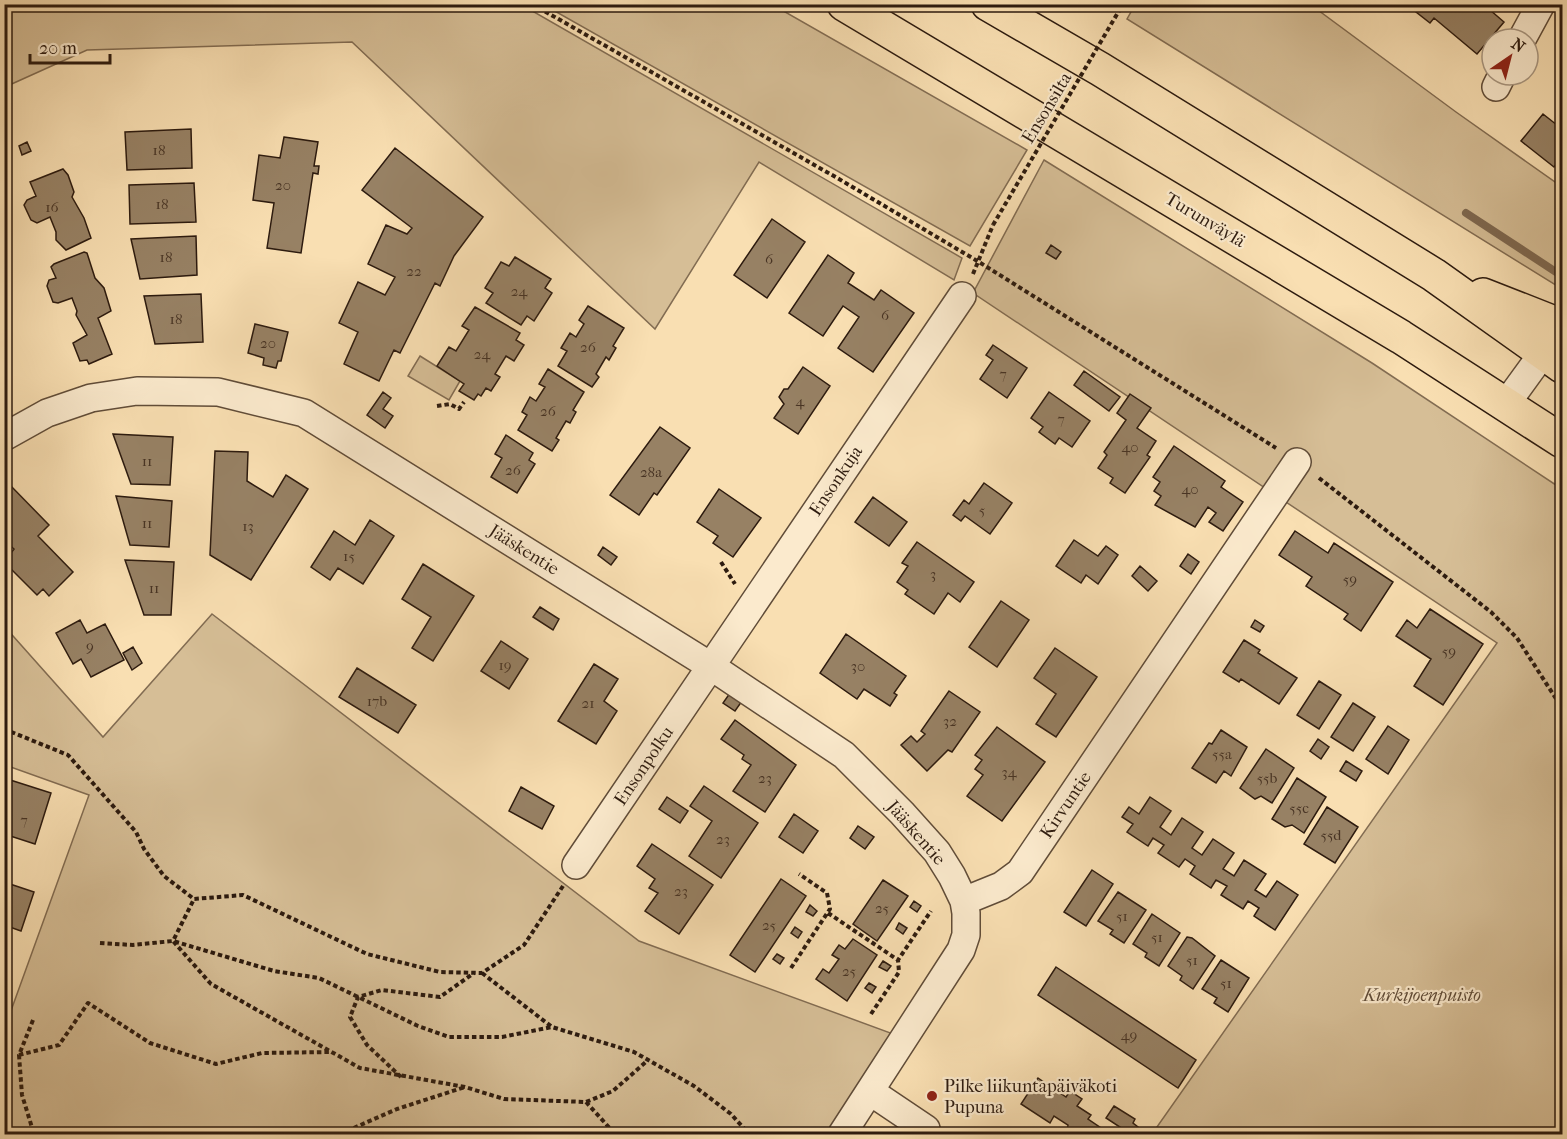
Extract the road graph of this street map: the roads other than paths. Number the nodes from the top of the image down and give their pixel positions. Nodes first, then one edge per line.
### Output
1 (844, 4) edge
2 (988, 4) edge
3 (1541, 4) edge
4 (1528, 27) edge
5 (1434, 275) junction
6 (962, 296) dead end
7 (1563, 326) edge
8 (1553, 359) edge
9 (1506, 404) junction
10 (4, 437) edge
11 (1563, 441) edge
12 (1298, 462) dead end
13 (712, 667) junction
14 (576, 866) road end
15 (964, 901) junction
16 (871, 1092) junction
17 (842, 1134) edge
18 (922, 1134) edge

1 - 9 highway, Turunväylä
2 - 5 highway
3 - 4 street
5 - 7 highway
5 - 8 highway
6 - 13 street, Ensonkuja
8 - 9 street
9 - 11 highway, Turunväylä
10 - 13 street, Jääskentie
12 - 15 street, Kirvuntie
13 - 14 street, Ensonpolku
13 - 15 street, Jääskentie
15 - 16 street
16 - 17 street
16 - 18 street

